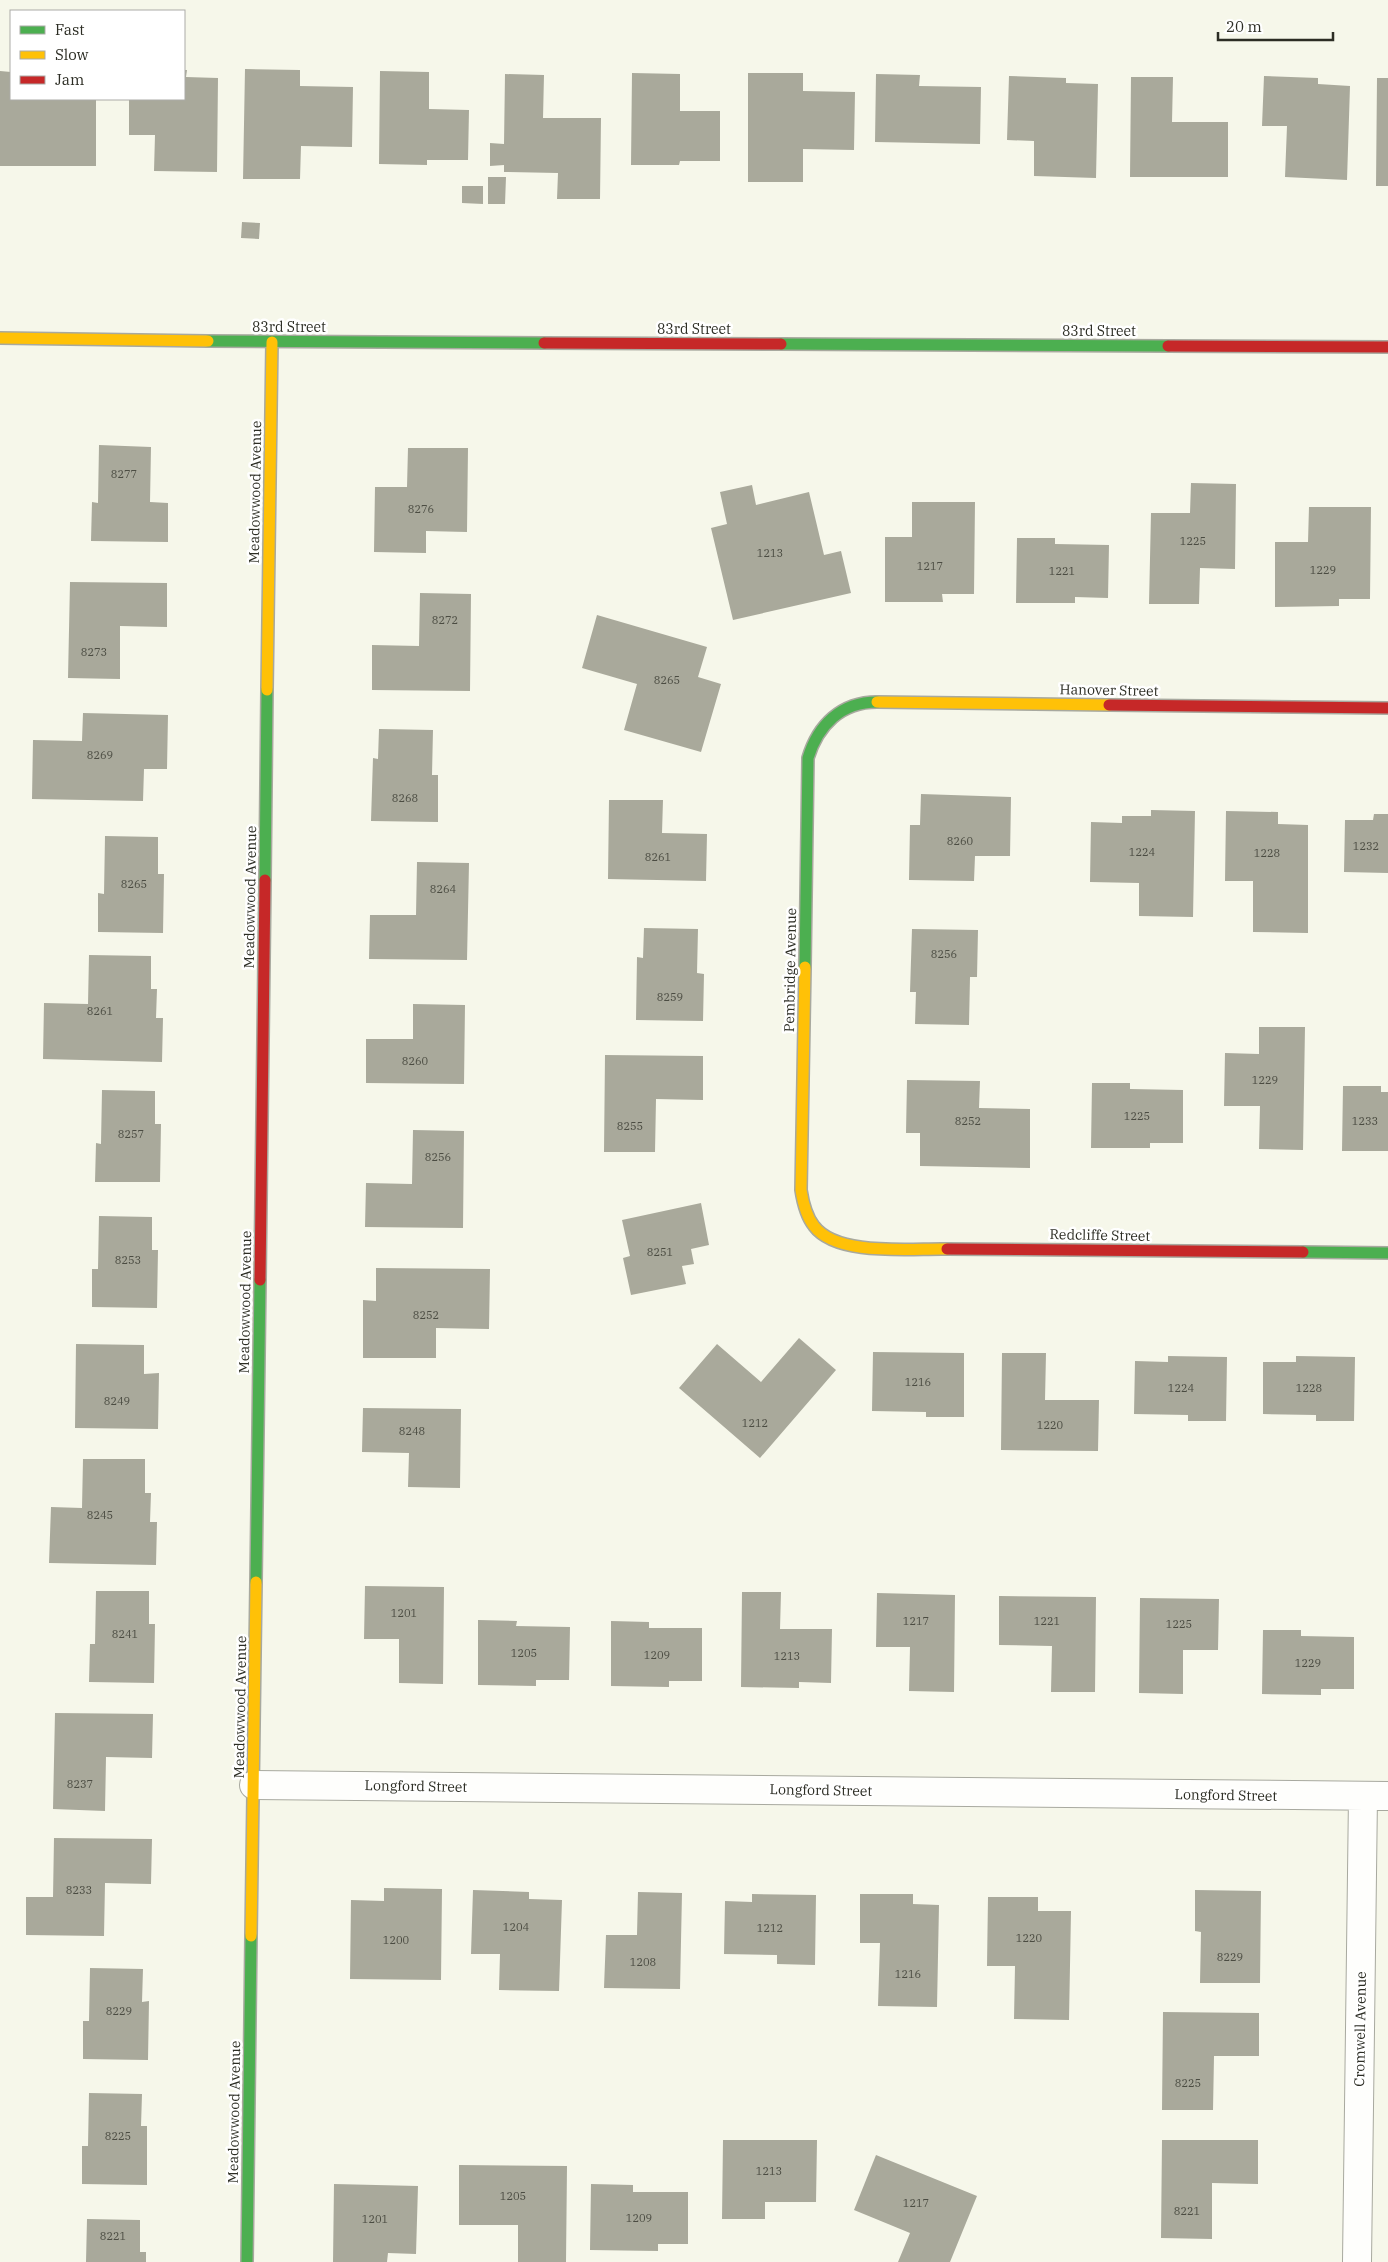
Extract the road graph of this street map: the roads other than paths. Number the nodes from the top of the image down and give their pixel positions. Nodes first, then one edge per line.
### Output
1 (0, 338) edge
2 (272, 342) junction
3 (1388, 347) edge
4 (1388, 708) edge
5 (833, 715) joint
6 (815, 1231) joint
7 (1388, 1253) edge
8 (254, 1785) junction
9 (1375, 1796) edge
10 (247, 2262) edge
11 (1357, 2262) edge

1 - 2 street, 83rd Street
2 - 3 street, 83rd Street
2 - 8 street, Meadowwood Avenue
4 - 5 street, Hanover Street
5 - 6 street, Pembridge Avenue
6 - 7 street, Redcliffe Street
8 - 9 street, Longford Street
8 - 10 street, Meadowwood Avenue
9 - 11 street, Cromwell Avenue

